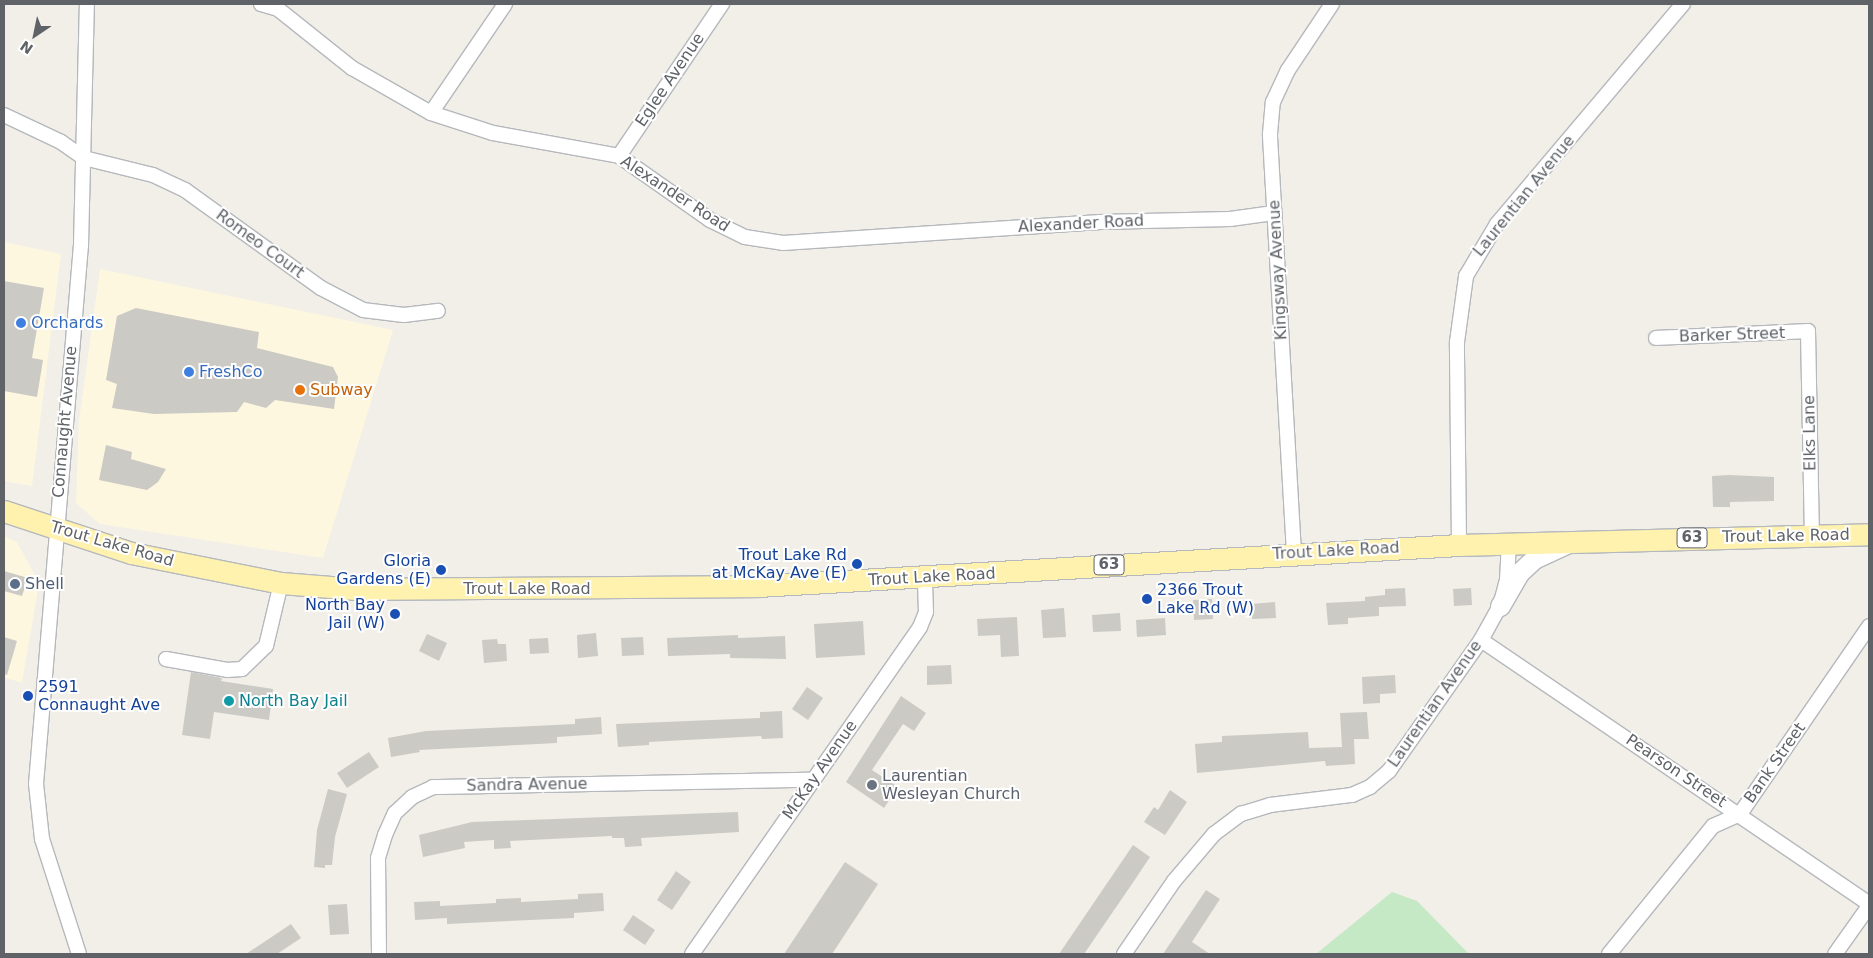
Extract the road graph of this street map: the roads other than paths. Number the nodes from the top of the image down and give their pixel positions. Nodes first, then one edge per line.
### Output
1 (87, 4) edge
2 (261, 4) edge
3 (505, 4) edge
4 (722, 4) edge
5 (1332, 4) edge
6 (1683, 4) edge
7 (280, 6) edge
8 (431, 113) junction
9 (4, 116) edge
10 (618, 156) junction
11 (84, 158) junction
12 (1274, 213) junction
13 (438, 311) dead end
14 (1808, 331) joint
15 (1656, 338) dead end
16 (4, 511) edge
17 (56, 528) junction
18 (1869, 534) edge
19 (1812, 535) junction
20 (1573, 541) junction
21 (1509, 543) junction
22 (1459, 545) junction
23 (1294, 553) junction
24 (925, 577) junction
25 (281, 583) junction
26 (1500, 606) junction
27 (1869, 626) edge
28 (1481, 640) junction
29 (166, 659) dead end
30 (813, 780) junction
31 (1740, 814) junction
32 (1869, 905) edge
33 (80, 954) edge
34 (379, 954) edge
35 (692, 954) edge
36 (1124, 954) edge
37 (1609, 954) edge
38 (1836, 954) edge

1 - 11 street, Connaught Avenue
2 - 7 street, Alexander Road
3 - 8 street
4 - 10 street, Eglee Avenue
5 - 12 street, Kingsway Avenue
6 - 22 street, Laurentian Avenue
7 - 8 street, Alexander Road
8 - 10 street, Alexander Road
9 - 11 street
10 - 12 street, Alexander Road
11 - 13 street, Romeo Court
11 - 17 street, Connaught Avenue
12 - 23 street, Kingsway Avenue
14 - 15 street, Barker Street
14 - 19 street, Elks Lane
16 - 17 main road, Trout Lake Road
17 - 25 main road, Trout Lake Road
17 - 33 street, Connaught Avenue
18 - 19 main road, Trout Lake Road / 63
19 - 20 main road, Trout Lake Road / 63
20 - 21 main road, Trout Lake Road / 63
20 - 26 main road
21 - 22 main road, Trout Lake Road / 63
21 - 26 street, Laurentian Avenue
22 - 23 main road, Trout Lake Road / 63
23 - 24 main road, Trout Lake Road / 63
24 - 25 main road, Trout Lake Road
24 - 30 street, McKay Avenue
25 - 29 street
26 - 28 street, Laurentian Avenue
27 - 31 street, Bank Street
28 - 31 street, Pearson Street
28 - 36 street, Laurentian Avenue
30 - 34 street, Sandra Avenue
30 - 35 street, McKay Avenue
31 - 32 street, Pearson Street
31 - 37 street, Bank Street
32 - 38 street

